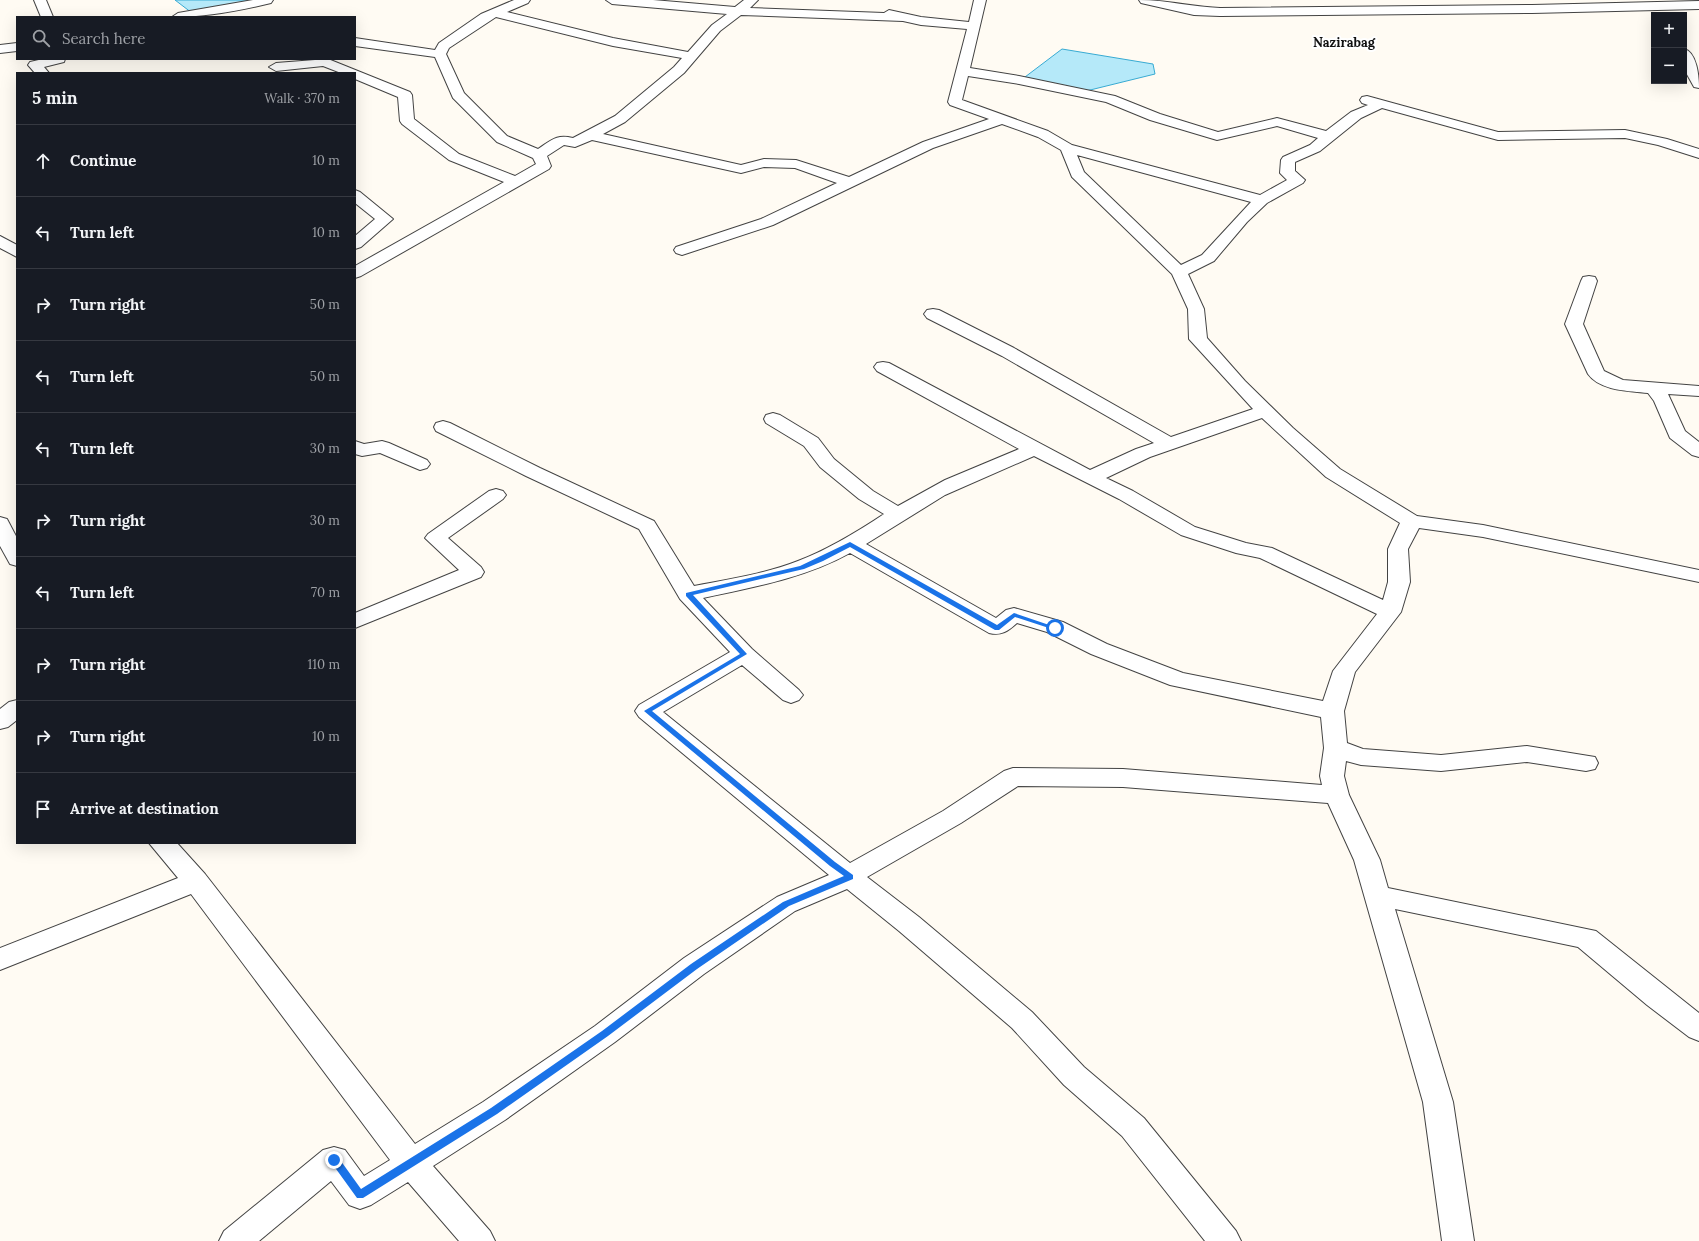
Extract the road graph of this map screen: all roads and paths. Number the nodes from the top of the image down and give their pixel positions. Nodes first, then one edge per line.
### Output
1 (40, 0) edge
2 (267, 0) edge
3 (524, 0) edge
4 (612, 0) edge
5 (752, 0) edge
6 (980, 0) edge
7 (1145, 0) edge
8 (838, 2) dead end
9 (196, 4) dead end
10 (1542, 4) edge
11 (1699, 6) edge
12 (738, 11) junction
13 (1665, 11) edge
14 (496, 13) junction
15 (210, 15) edge
16 (47, 16) edge
17 (194, 16) edge
18 (902, 17) junction
19 (974, 26) junction
20 (356, 42) edge
21 (16, 47) edge
22 (0, 49) edge
23 (440, 54) junction
24 (691, 56) junction
25 (55, 60) edge
26 (1687, 60) edge
27 (276, 66) edge
28 (962, 71) junction
29 (41, 72) edge
30 (351, 72) edge
31 (356, 74) edge
32 (1699, 84) edge
33 (1367, 100) dead end
34 (1381, 104) junction
35 (1002, 119) junction
36 (590, 135) junction
37 (1328, 136) junction
38 (1067, 148) junction
39 (1699, 154) edge
40 (539, 155) junction
41 (516, 182) junction
42 (850, 182) junction
43 (356, 196) edge
44 (1262, 200) junction
45 (7, 241) edge
46 (356, 243) edge
47 (682, 250) dead end
48 (16, 251) edge
49 (356, 272) edge
50 (1179, 272) junction
51 (1589, 281) dead end
52 (933, 314) dead end
53 (883, 367) dead end
54 (1654, 388) junction
55 (1699, 391) edge
56 (1265, 411) junction
57 (772, 419) dead end
58 (443, 427) dead end
59 (1170, 444) junction
60 (356, 447) edge
61 (1036, 449) junction
62 (1699, 451) edge
63 (420, 464) dead end
64 (1090, 478) junction
65 (496, 495) dead end
66 (898, 514) junction
67 (1411, 521) junction
68 (0, 523) edge
69 (850, 544) junction
70 (16, 558) edge
71 (1699, 576) edge
72 (688, 594) junction
73 (1390, 612) junction
74 (356, 621) edge
75 (744, 654) junction
76 (791, 695) dead end
77 (16, 709) edge
78 (1332, 711) junction
79 (0, 721) edge
80 (1336, 748) junction
81 (1586, 763) dead end
82 (1337, 795) junction
83 (163, 844) edge
84 (845, 879) junction
85 (196, 881) junction
86 (1378, 896) junction
87 (0, 959) edge
88 (1699, 1029) edge
89 (411, 1163) junction
90 (235, 1241) edge
91 (479, 1241) edge
92 (1225, 1241) edge
93 (1458, 1241) edge

1 - 16 street
2 - 15 street
3 - 14 street
4 - 12 street
5 - 12 street
6 - 19 street
7 - 10 street
8 - 18 street
9 - 15 street
10 - 13 street
11 - 13 street
12 - 18 street
12 - 24 street
14 - 23 street
14 - 24 street
15 - 17 street
18 - 19 street
19 - 28 street
20 - 23 street
21 - 22 street
23 - 40 street
24 - 36 street
25 - 29 street
26 - 32 street
27 - 30 street
28 - 35 street
28 - 37 street
31 - 41 street
33 - 34 street
34 - 37 street
34 - 39 street
35 - 38 street
35 - 42 street
36 - 40 street
36 - 42 street
37 - 44 street
38 - 44 street
38 - 50 street
40 - 41 street
41 - 49 street
42 - 47 street
43 - 46 street
44 - 50 street
45 - 48 street
50 - 56 street
51 - 54 street
52 - 59 street
53 - 61 street
54 - 55 street
54 - 62 street
56 - 59 street
56 - 67 street
57 - 66 street
58 - 72 street
59 - 64 street
60 - 63 street
61 - 64 street
61 - 66 street
64 - 73 street
65 - 74 street
66 - 69 street
67 - 71 street
67 - 73 street
68 - 70 street
69 - 72 street
69 - 78 street
72 - 75 street
73 - 78 street
75 - 76 street
75 - 84 street
77 - 79 street
78 - 80 street
80 - 81 street
80 - 82 street
82 - 84 street
82 - 86 street
83 - 85 street
84 - 89 street
84 - 92 street
85 - 87 street
85 - 89 street
86 - 88 street
86 - 93 street
89 - 90 street
89 - 91 street

